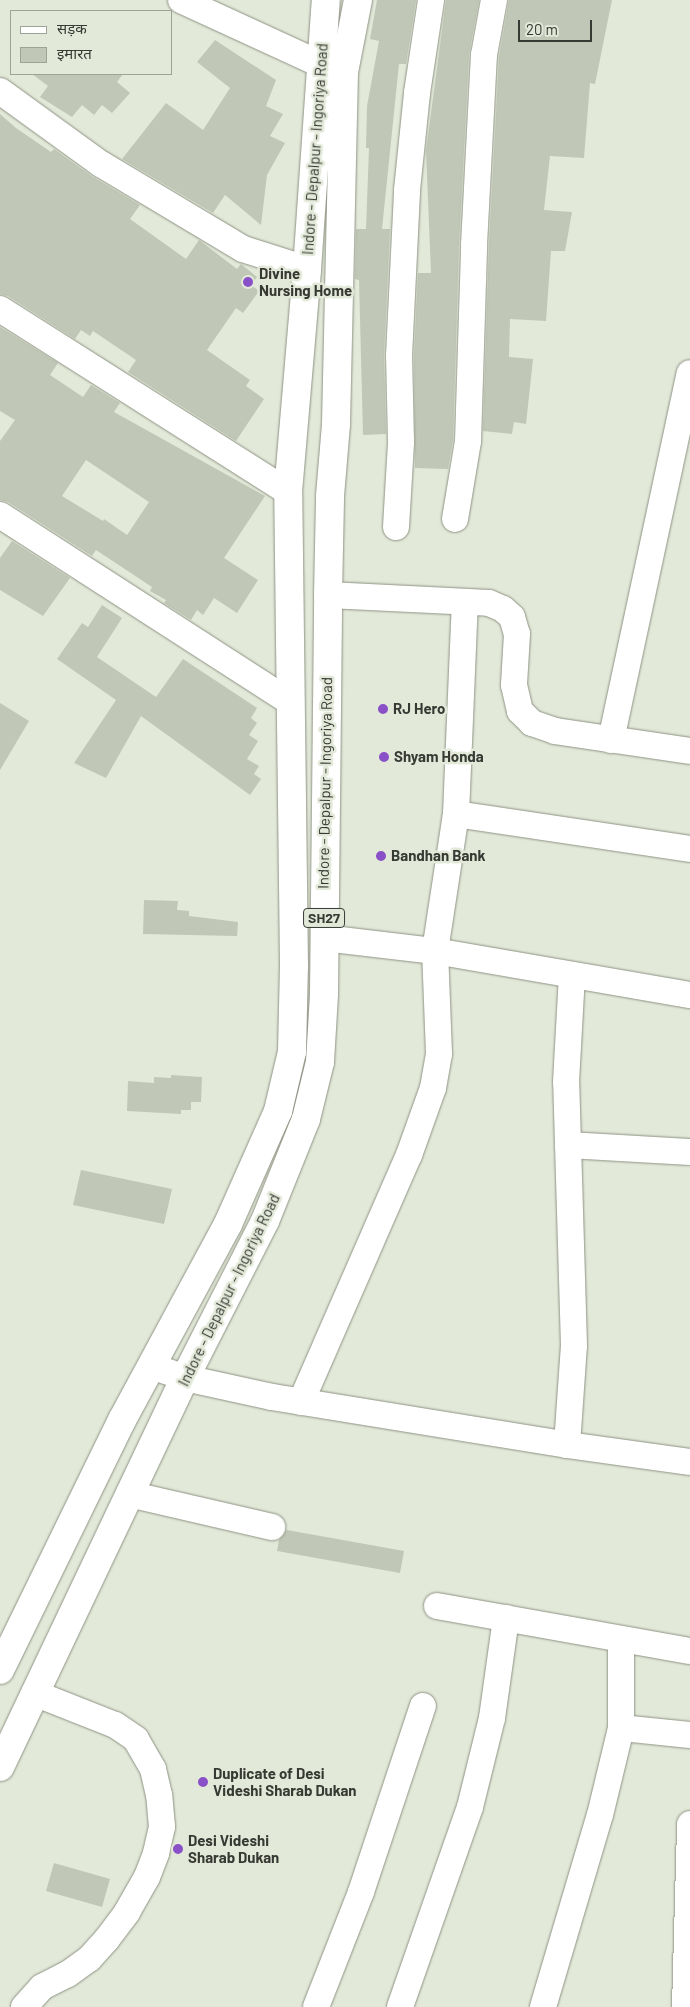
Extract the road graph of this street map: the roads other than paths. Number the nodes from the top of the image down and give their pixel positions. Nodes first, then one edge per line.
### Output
1 (181, 0) edge
2 (326, 0) edge
3 (358, 0) edge
4 (431, 0) edge
5 (494, 0) edge
6 (320, 64) junction
7 (0, 91) edge
8 (307, 269) junction
9 (0, 309) edge
10 (690, 373) edge
11 (288, 492) junction
12 (0, 515) edge
13 (455, 519) dead end
14 (396, 526) dead end
15 (328, 595) junction
16 (465, 602) junction
17 (290, 702) junction
18 (611, 740) junction
19 (690, 751) edge
20 (456, 814) junction
21 (690, 849) edge
22 (324, 938) junction
23 (436, 951) junction
24 (572, 976) junction
25 (690, 995) edge
26 (568, 1145) junction
27 (690, 1152) edge
28 (151, 1366) junction
29 (186, 1378) junction
30 (301, 1402) junction
31 (567, 1445) junction
32 (690, 1462) edge
33 (130, 1494) junction
34 (272, 1526) dead end
35 (437, 1606) dead end
36 (506, 1618) junction
37 (621, 1638) junction
38 (690, 1651) edge
39 (0, 1670) edge
40 (34, 1693) junction
41 (423, 1706) dead end
42 (621, 1728) junction
43 (690, 1735) edge
44 (0, 1767) edge
45 (690, 1824) edge
46 (24, 2007) edge
47 (316, 2007) edge
48 (400, 2007) edge
49 (542, 2007) edge
50 (685, 2007) edge

1 - 6 street
2 - 6 main road, Indore - Depalpur - Ingoriya Road / SH27
3 - 15 main road, Indore - Depalpur - Ingoriya Road / SH27
4 - 14 street
5 - 13 street
6 - 8 main road, Indore - Depalpur - Ingoriya Road / SH27
7 - 8 street
8 - 11 main road, Indore - Depalpur - Ingoriya Road / SH27
9 - 11 street
10 - 18 street
11 - 17 main road, Indore - Depalpur - Ingoriya Road / SH27
12 - 17 street
15 - 16 street
15 - 22 main road, Indore - Depalpur - Ingoriya Road / SH27
16 - 18 street
16 - 20 street
17 - 28 main road, Indore - Depalpur - Ingoriya Road / SH27
18 - 19 street
20 - 21 street
20 - 23 street
22 - 23 street
22 - 29 main road, Indore - Depalpur - Ingoriya Road / SH27
23 - 24 street
23 - 30 street
24 - 25 street
24 - 26 street
26 - 27 street
26 - 31 street
28 - 29 street
28 - 39 main road, Indore - Depalpur - Ingoriya Road / SH27
29 - 30 street
29 - 33 main road, Indore - Depalpur - Ingoriya Road / SH27
30 - 31 street
31 - 32 street
33 - 34 street
33 - 40 main road, Indore - Depalpur - Ingoriya Road / SH27
35 - 36 street
36 - 37 street
36 - 48 street
37 - 38 street
37 - 42 street
40 - 44 main road, Indore - Depalpur - Ingoriya Road / SH27
40 - 46 street
41 - 47 street
42 - 43 street
42 - 49 street
45 - 50 street

